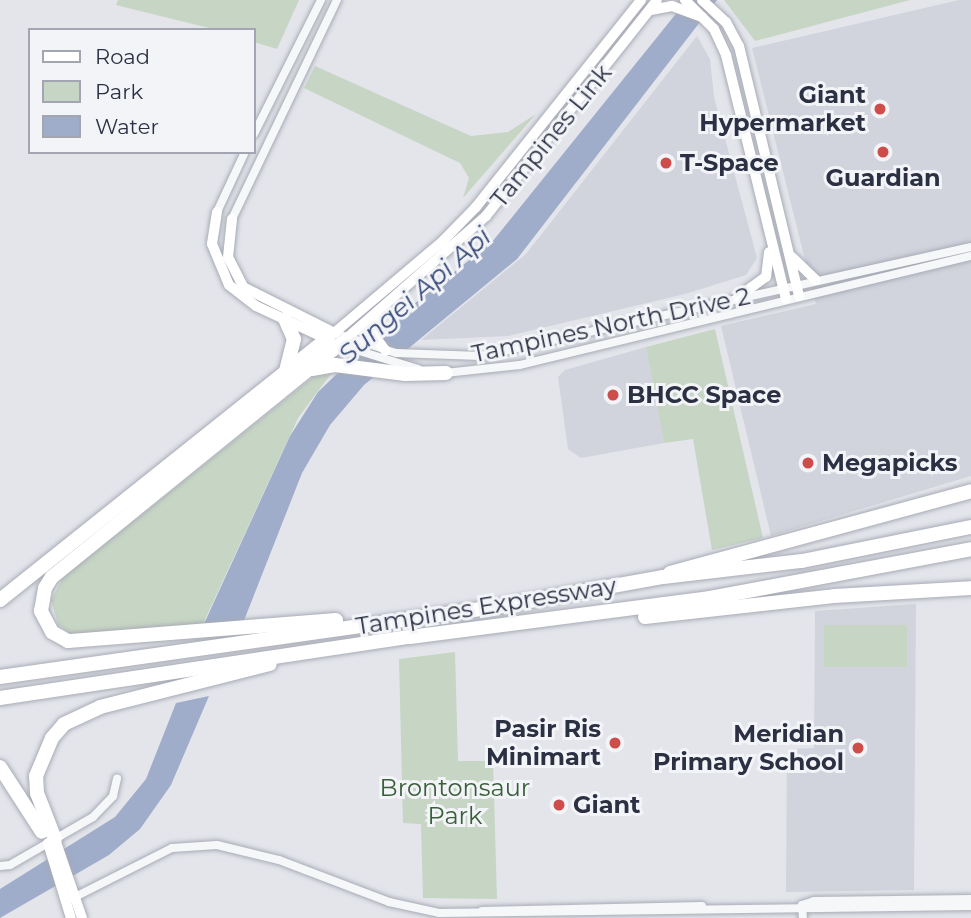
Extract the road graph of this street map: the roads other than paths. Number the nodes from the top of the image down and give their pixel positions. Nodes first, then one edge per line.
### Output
1 (321, 0) edge
2 (337, 0) edge
3 (641, 0) edge
4 (657, 0) edge
5 (685, 0) edge
6 (702, 0) edge
7 (648, 11) junction
8 (707, 19) junction
9 (728, 64) junction
10 (744, 67) junction
11 (256, 130) edge
12 (244, 154) edge
13 (217, 212) joint
14 (486, 216) junction
15 (232, 219) joint
16 (457, 228) junction
17 (768, 237) junction
18 (971, 247) edge
19 (790, 255) junction
20 (971, 256) edge
21 (816, 279) junction
22 (796, 284) junction
23 (784, 293) junction
24 (799, 296) junction
25 (738, 298) junction
26 (377, 314) junction
27 (285, 319) junction
28 (340, 341) junction
29 (386, 351) junction
30 (392, 368) junction
31 (307, 370) junction
32 (446, 373) joint
33 (284, 375) junction
34 (971, 491) edge
35 (971, 527) edge
36 (971, 549) edge
37 (663, 577) junction
38 (970, 588) edge
39 (0, 600) edge
40 (458, 611) junction
41 (505, 625) junction
42 (305, 652) junction
43 (0, 677) edge
44 (0, 698) edge
45 (0, 767) edge
46 (117, 778) dead end
47 (54, 847) junction
48 (0, 866) edge
49 (71, 893) junction
50 (971, 899) edge
51 (802, 905) junction
52 (971, 906) edge
53 (71, 918) edge
54 (82, 918) edge
55 (803, 918) edge

1 - 11 street
2 - 15 street
3 - 16 street, Tampines Link
4 - 7 street, Tampines Link
5 - 8 street
6 - 10 street
7 - 8 street
7 - 14 street, Tampines Link
8 - 9 street
9 - 10 street
9 - 17 street
10 - 19 street
12 - 13 street
13 - 27 street, Tampines North Drive 2
14 - 16 street
14 - 26 street, Tampines Link
15 - 28 street, Tampines North Drive 2
16 - 28 street, Tampines Link
17 - 23 street
17 - 25 street
18 - 21 street, Tampines North Drive 2
19 - 21 street
19 - 22 street
20 - 24 street, Tampines North Drive 2
21 - 22 street, Tampines North Drive 2
22 - 23 street, Tampines North Drive 2
22 - 24 street
23 - 24 street, Tampines North Drive 2
23 - 25 street, Tampines North Drive 2
23 - 32 street, Tampines North Drive 2
25 - 29 street, Tampines North Drive 2
26 - 28 street, Tampines Link
26 - 29 street
27 - 28 street, Tampines North Drive 2
27 - 33 highway
28 - 29 street, Tampines North Drive 2
28 - 30 street, Tampines North Drive 2
28 - 31 highway
28 - 33 highway
30 - 31 highway
30 - 32 highway
31 - 40 highway
33 - 39 highway
34 - 37 highway
35 - 37 highway, Tampines Expressway
36 - 41 highway, Tampines Expressway
37 - 40 highway, Tampines Expressway
38 - 41 highway
40 - 43 highway, Tampines Expressway
41 - 42 highway, Tampines Expressway
42 - 44 highway, Tampines Expressway
42 - 47 highway
45 - 47 highway
46 - 47 street
47 - 48 street
47 - 49 street
49 - 51 street
49 - 53 street
49 - 54 street
50 - 51 street
51 - 52 street
51 - 55 street

